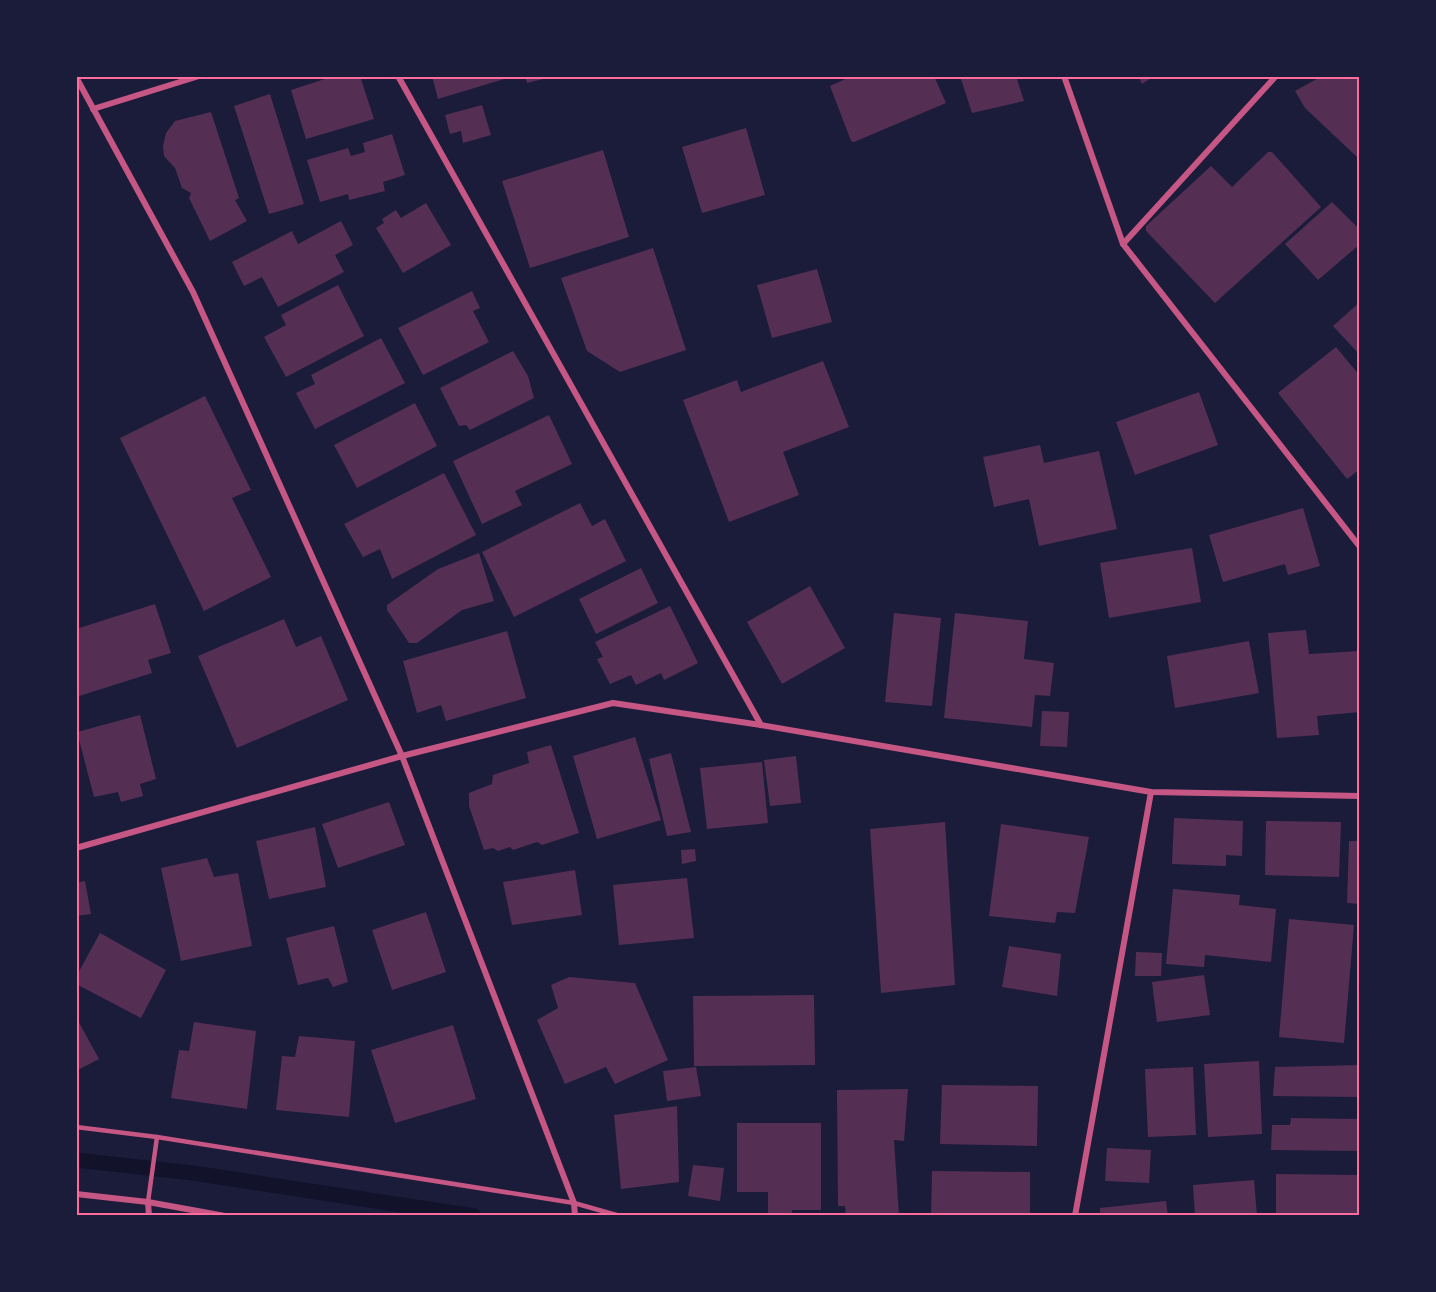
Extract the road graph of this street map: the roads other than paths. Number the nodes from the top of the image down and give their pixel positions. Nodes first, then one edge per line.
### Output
1 (199, 76) edge
2 (398, 76) edge
3 (1064, 76) edge
4 (1276, 76) edge
5 (76, 78) edge
6 (93, 108) junction
7 (1123, 244) junction
8 (1359, 547) edge
9 (761, 725) junction
10 (402, 756) junction
11 (1150, 792) junction
12 (1359, 795) edge
13 (76, 848) edge
14 (76, 1126) edge
15 (157, 1137) junction
16 (76, 1194) edge
17 (148, 1203) junction
18 (574, 1203) junction
19 (148, 1215) edge
20 (225, 1215) edge
21 (575, 1215) edge
22 (620, 1215) edge
23 (1074, 1215) edge

1 - 6 street
2 - 9 street
3 - 7 street
4 - 7 street
5 - 6 street
6 - 10 street
7 - 8 street
9 - 10 street
9 - 11 street
10 - 13 street
10 - 18 street
11 - 12 street
11 - 23 street
14 - 15 lane
15 - 17 lane
15 - 18 lane
16 - 17 street
17 - 19 street
17 - 20 street
18 - 21 street
18 - 22 lane

